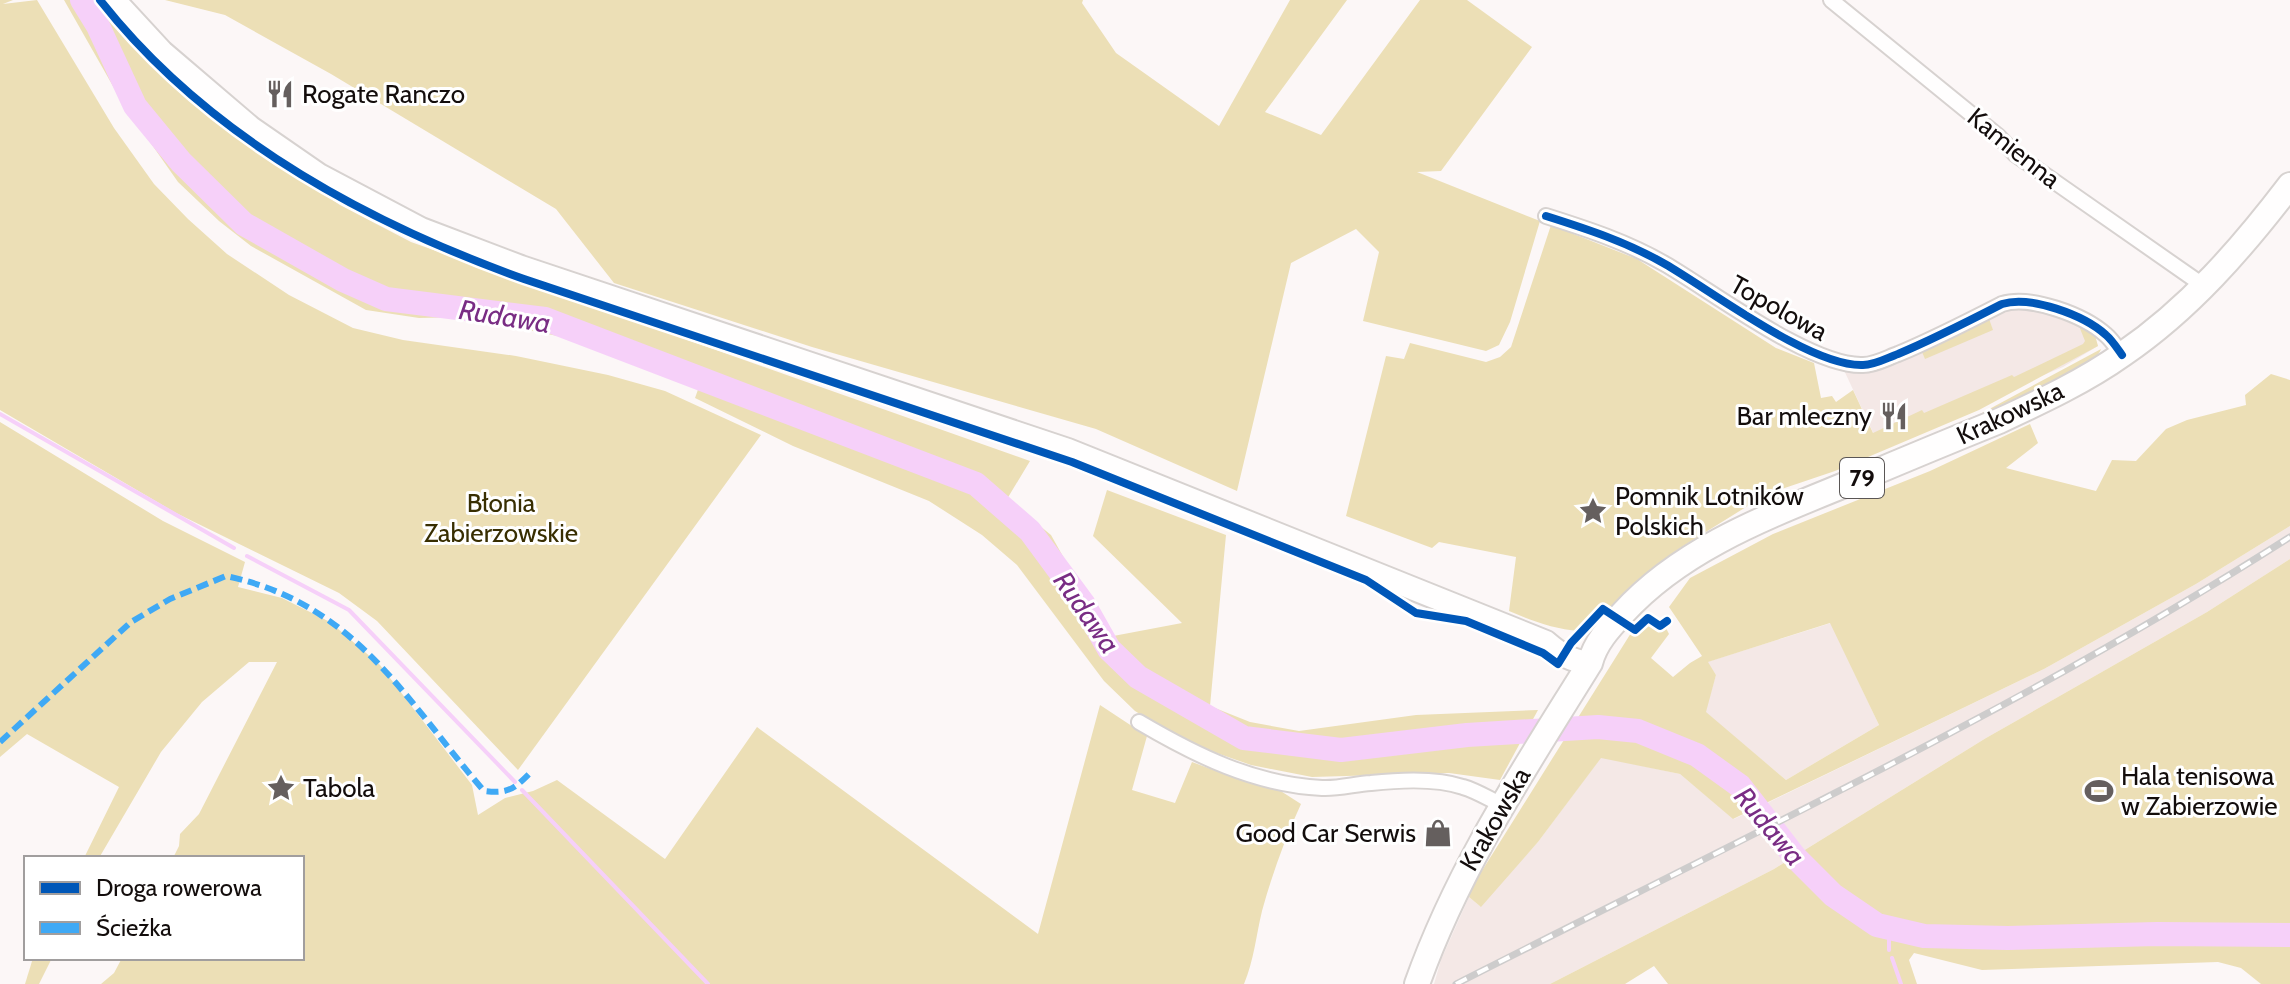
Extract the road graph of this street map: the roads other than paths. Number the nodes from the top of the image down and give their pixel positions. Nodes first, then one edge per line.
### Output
1 (114, 0) edge
2 (1831, 0) edge
3 (2290, 185) edge
4 (1546, 216) dead end
5 (2204, 286) junction
6 (2122, 355) junction
7 (1590, 663) junction
8 (1139, 722) dead end
9 (1502, 805) junction
10 (1417, 984) edge

1 - 7 main road
2 - 5 street, Kamienna
3 - 5 main road, Krakowska / 79
4 - 6 street, Topolowa
5 - 6 main road, Krakowska / 79
6 - 7 main road, Krakowska / 79
7 - 9 main road, Krakowska / 79
8 - 9 street
9 - 10 main road, Krakowska / 79

